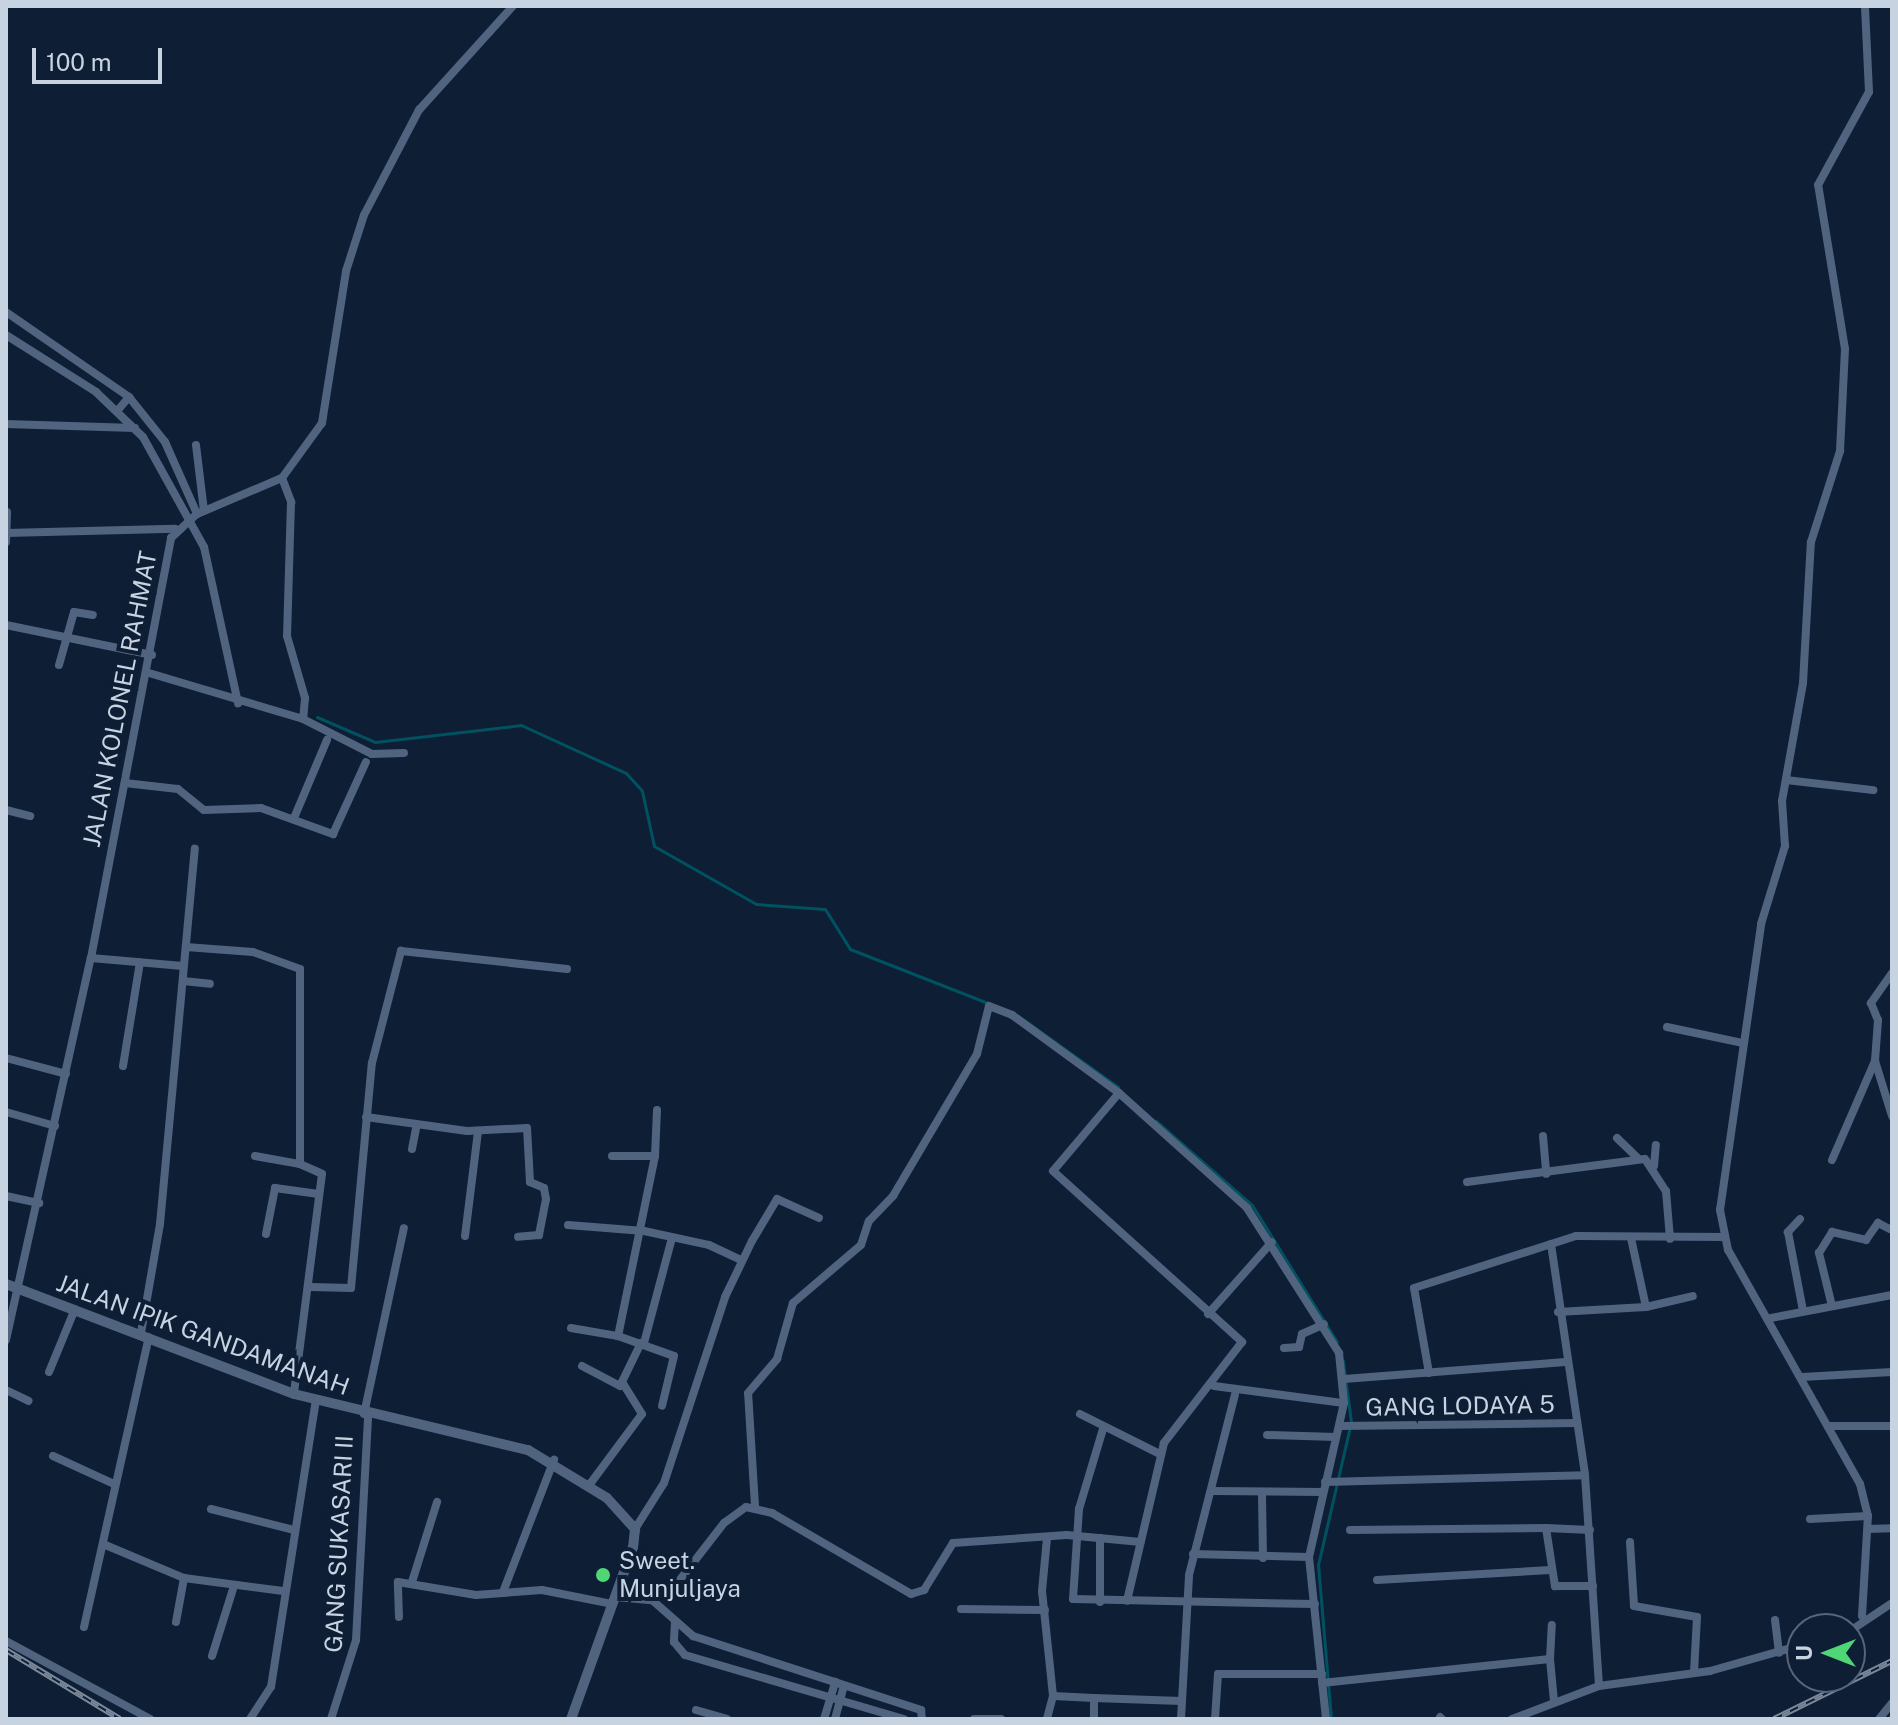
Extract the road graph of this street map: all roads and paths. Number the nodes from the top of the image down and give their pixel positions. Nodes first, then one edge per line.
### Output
1 (513, 6) edge
2 (1865, 6) edge
3 (6, 312) edge
4 (6, 335) edge
5 (43, 344) junction
6 (124, 403) junction
7 (6, 424) edge
8 (135, 428) junction
9 (196, 445) dead end
10 (285, 484) junction
11 (7, 512) edge
12 (197, 515) junction
13 (175, 529) junction
14 (6, 536) edge
15 (93, 615) dead end
16 (6, 625) edge
17 (68, 636) junction
18 (152, 655) junction
19 (59, 665) dead end
20 (149, 673) junction
21 (238, 703) junction
22 (303, 719) junction
23 (327, 740) dead end
24 (404, 753) dead end
25 (366, 762) dead end
26 (1786, 780) junction
27 (125, 783) junction
28 (1873, 790) dead end
29 (6, 810) edge
30 (30, 816) dead end
31 (294, 818) junction
32 (195, 849) dead end
33 (186, 947) junction
34 (91, 958) junction
35 (140, 962) junction
36 (183, 966) junction
37 (567, 969) dead end
38 (1892, 973) edge
39 (183, 981) junction
40 (210, 984) dead end
41 (1667, 1027) dead end
42 (1743, 1043) junction
43 (6, 1058) edge
44 (1875, 1061) junction
45 (123, 1066) dead end
46 (66, 1074) junction
47 (1888, 1088) edge
48 (1119, 1093) junction
49 (657, 1110) dead end
50 (6, 1112) edge
51 (1892, 1116) edge
52 (366, 1117) junction
53 (417, 1124) junction
54 (55, 1126) junction
55 (478, 1131) junction
56 (1543, 1136) dead end
57 (1617, 1138) dead end
58 (1656, 1145) dead end
59 (412, 1149) dead end
60 (255, 1156) dead end
61 (612, 1156) dead end
62 (655, 1156) junction
63 (1639, 1159) junction
64 (1832, 1160) dead end
65 (300, 1164) junction
66 (1654, 1166) junction
67 (1546, 1174) junction
68 (1467, 1182) dead end
69 (319, 1194) junction
70 (6, 1196) edge
71 (39, 1203) junction
72 (819, 1218) dead end
73 (1800, 1219) dead end
74 (568, 1225) dead end
75 (404, 1228) dead end
76 (1892, 1230) edge
77 (644, 1231) junction
78 (266, 1234) dead end
79 (465, 1236) dead end
80 (518, 1237) dead end
81 (1724, 1237) junction
82 (672, 1238) junction
83 (1631, 1238) junction
84 (1670, 1239) junction
85 (1272, 1242) junction
86 (1551, 1244) junction
87 (741, 1260) junction
88 (6, 1284) edge
89 (311, 1287) junction
90 (22, 1291) junction
91 (1892, 1295) edge
92 (1693, 1296) dead end
93 (1832, 1306) junction
94 (1646, 1307) junction
95 (75, 1309) junction
96 (1803, 1311) junction
97 (1558, 1312) junction
98 (1208, 1314) junction
99 (1771, 1318) junction
100 (1324, 1324) junction
101 (571, 1328) dead end
102 (145, 1335) junction
103 (618, 1336) junction
104 (6, 1340) edge
105 (642, 1343) junction
106 (1284, 1348) dead end
107 (1565, 1362) junction
108 (582, 1366) dead end
109 (49, 1372) dead end
110 (1892, 1372) edge
111 (1429, 1373) junction
112 (1802, 1377) junction
113 (1346, 1378) junction
114 (623, 1383) junction
115 (1214, 1386) junction
116 (6, 1390) edge
117 (294, 1394) junction
118 (1235, 1395) junction
119 (29, 1401) dead end
120 (316, 1401) junction
121 (1344, 1403) junction
122 (662, 1406) dead end
123 (366, 1414) junction
124 (1080, 1414) dead end
125 (1576, 1423) junction
126 (1830, 1426) junction
127 (1892, 1426) edge
128 (1346, 1427) junction
129 (1103, 1429) junction
130 (1267, 1435) dead end
131 (1336, 1437) junction
132 (1160, 1454) junction
133 (53, 1456) dead end
134 (554, 1460) junction
135 (1585, 1475) junction
136 (1330, 1482) junction
137 (112, 1483) junction
138 (590, 1484) junction
139 (1213, 1491) junction
140 (1322, 1492) junction
141 (1262, 1495) junction
142 (437, 1502) dead end
143 (755, 1506) junction
144 (211, 1509) dead end
145 (1868, 1516) junction
146 (1810, 1519) dead end
147 (1546, 1528) junction
148 (1892, 1528) edge
149 (635, 1529) junction
150 (1868, 1529) junction
151 (294, 1530) junction
152 (1350, 1530) dead end
153 (1590, 1530) junction
154 (1077, 1536) junction
155 (1047, 1538) junction
156 (1100, 1538) junction
157 (1141, 1542) junction
158 (1630, 1542) dead end
159 (103, 1544) junction
160 (1193, 1554) junction
161 (1309, 1557) junction
162 (1263, 1558) junction
163 (1551, 1570) junction
164 (184, 1578) junction
165 (1377, 1580) dead end
166 (412, 1582) junction
167 (1593, 1586) junction
168 (233, 1589) junction
169 (283, 1591) junction
170 (503, 1592) junction
171 (615, 1597) junction
172 (1185, 1600) junction
173 (1127, 1601) junction
174 (1100, 1602) junction
175 (1892, 1603) edge
176 (1315, 1604) junction
177 (961, 1609) dead end
178 (1045, 1610) junction
179 (1862, 1613) edge
180 (1866, 1614) edge
181 (399, 1617) dead end
182 (1775, 1620) dead end
183 (675, 1621) junction
184 (176, 1622) dead end
185 (1552, 1625) dead end
186 (84, 1627) dead end
187 (704, 1639) junction
188 (6, 1641) edge
189 (1786, 1651) edge
190 (1779, 1653) junction
191 (212, 1656) dead end
192 (699, 1659) junction
193 (1550, 1659) junction
194 (1694, 1672) junction
195 (1323, 1680) junction
196 (835, 1682) junction
197 (844, 1686) junction
198 (1599, 1686) junction
199 (1053, 1696) junction
200 (1094, 1698) junction
201 (835, 1699) junction
202 (1181, 1701) junction
203 (1554, 1701) junction
204 (1892, 1703) edge
205 (696, 1710) dead end
206 (150, 1719) edge
207 (250, 1719) edge
208 (331, 1719) edge
209 (571, 1719) edge
210 (725, 1719) edge
211 (824, 1719) edge
212 (835, 1719) edge
213 (904, 1719) edge
214 (922, 1719) edge
215 (974, 1719) edge
216 (1001, 1719) edge
217 (1047, 1719) edge
218 (1094, 1719) edge
219 (1181, 1719) edge
220 (1215, 1719) edge
221 (1326, 1719) edge
222 (1512, 1719) edge
223 (1879, 1719) edge

1 - 10 street
2 - 26 street
3 - 5 street
4 - 5 street
5 - 6 street
5 - 6 street
6 - 8 street
6 - 12 street
7 - 8 street
8 - 12 street
9 - 12 street
10 - 12 street, JALAN KOLONEL RAHMAT
10 - 22 street
11 - 14 street
12 - 13 street, JALAN KOLONEL RAHMAT
12 - 21 street
13 - 14 street
13 - 18 street, JALAN KOLONEL RAHMAT
15 - 17 street
16 - 17 street
17 - 18 street
17 - 19 street
18 - 20 street, JALAN KOLONEL RAHMAT
20 - 21 street
20 - 27 street, JALAN KOLONEL RAHMAT
21 - 22 street
22 - 24 street
23 - 31 street
25 - 31 street
26 - 28 street
26 - 42 street
27 - 31 street
27 - 34 street, JALAN KOLONEL RAHMAT
29 - 30 street
32 - 33 street
33 - 36 street
33 - 65 street
34 - 35 street
34 - 46 street, JALAN KOLONEL RAHMAT
35 - 36 street
35 - 45 street
36 - 39 street
37 - 52 street
38 - 44 street
39 - 40 street
39 - 102 street
41 - 42 street
42 - 81 street
43 - 46 street
44 - 47 street
44 - 64 street
46 - 54 street, JALAN KOLONEL RAHMAT
47 - 51 street
48 - 85 street
48 - 98 street
48 - 143 street
49 - 62 street
50 - 54 street
52 - 53 street
52 - 89 street
53 - 55 street
53 - 59 street
54 - 71 street, JALAN KOLONEL RAHMAT
55 - 79 street
55 - 80 street
56 - 67 street
57 - 63 street
58 - 66 street
60 - 65 street
61 - 62 street
62 - 77 street
63 - 66 street
63 - 67 street
65 - 69 street
66 - 84 street
67 - 68 street
69 - 78 street
69 - 89 street
70 - 71 street
71 - 90 street, JALAN KOLONEL RAHMAT
72 - 87 street
73 - 96 street
74 - 77 street
75 - 123 street, GANG SUKASARI II
76 - 93 street
77 - 82 street
77 - 103 street
81 - 84 street
81 - 99 street
82 - 87 street
82 - 105 street
83 - 84 street
83 - 86 street
83 - 94 street
85 - 98 street
85 - 100 street
86 - 97 street
86 - 111 street
87 - 149 street
88 - 90 street, JALAN IPIK GANDAMANAH
89 - 117 street
90 - 95 street, JALAN IPIK GANDAMANAH
90 - 104 street, JALAN KOLONEL RAHMAT
91 - 93 street
92 - 94 street
93 - 96 street
94 - 97 street
95 - 102 street, JALAN IPIK GANDAMANAH
95 - 109 street
96 - 99 street
97 - 107 street
98 - 115 street
99 - 112 street
100 - 106 street
100 - 113 street
101 - 103 street
102 - 117 street, JALAN IPIK GANDAMANAH
102 - 137 street
103 - 105 street
105 - 114 street
105 - 122 street
107 - 111 street
107 - 125 street
108 - 114 street
110 - 112 street
111 - 113 street
112 - 126 street
113 - 121 street
114 - 138 street
115 - 118 street
115 - 132 street
116 - 119 street
117 - 120 street, JALAN IPIK GANDAMANAH
118 - 121 street
118 - 139 street
120 - 123 street, JALAN IPIK GANDAMANAH
120 - 151 street
121 - 128 street
123 - 134 street, JALAN IPIK GANDAMANAH
123 - 208 street, GANG SUKASARI II
124 - 129 street
125 - 128 street, GANG LODAYA 5
125 - 135 street
126 - 127 street
126 - 145 street
128 - 131 street
129 - 132 street
129 - 154 street
130 - 131 street
131 - 136 street
132 - 157 street
133 - 137 street
134 - 138 street, JALAN IPIK GANDAMANAH
134 - 170 street
135 - 136 street
135 - 153 street
136 - 140 street
137 - 159 street
138 - 149 street, JALAN IPIK GANDAMANAH
139 - 141 street
139 - 160 street
140 - 141 street
140 - 161 street
141 - 162 street
142 - 166 street
143 - 155 street
143 - 171 street
144 - 151 street
145 - 146 street
145 - 150 street
147 - 152 street
147 - 153 street
147 - 163 street
148 - 150 street
149 - 171 street
150 - 179 street
151 - 169 street
153 - 167 street
154 - 155 street
154 - 156 street
154 - 174 street
155 - 178 street
156 - 157 street
156 - 174 street
157 - 173 street
158 - 194 street
159 - 164 street
159 - 186 street
160 - 162 street
160 - 172 street
161 - 162 street
161 - 176 street
163 - 165 street
163 - 167 street
164 - 168 street
164 - 184 street
166 - 170 street
166 - 181 street
167 - 198 street
168 - 169 street
168 - 191 street
169 - 207 street
170 - 171 street
171 - 183 street
171 - 209 street
172 - 173 street
172 - 176 street
172 - 202 street
173 - 174 street
175 - 180 street
176 - 195 street
177 - 178 street
178 - 199 street
182 - 190 street
183 - 187 street
183 - 192 street
185 - 193 street
187 - 192 street
187 - 196 street
188 - 206 street
189 - 190 street
190 - 194 street
192 - 201 street
193 - 195 street
193 - 203 street
194 - 198 street
195 - 220 street
195 - 221 street
196 - 197 street
196 - 201 street
197 - 201 street
197 - 214 street
198 - 203 street
199 - 200 street
199 - 217 street
200 - 202 street
200 - 218 street
201 - 211 street
201 - 212 street
201 - 213 street
202 - 219 street
203 - 222 street
204 - 223 street
205 - 210 street
215 - 216 street

